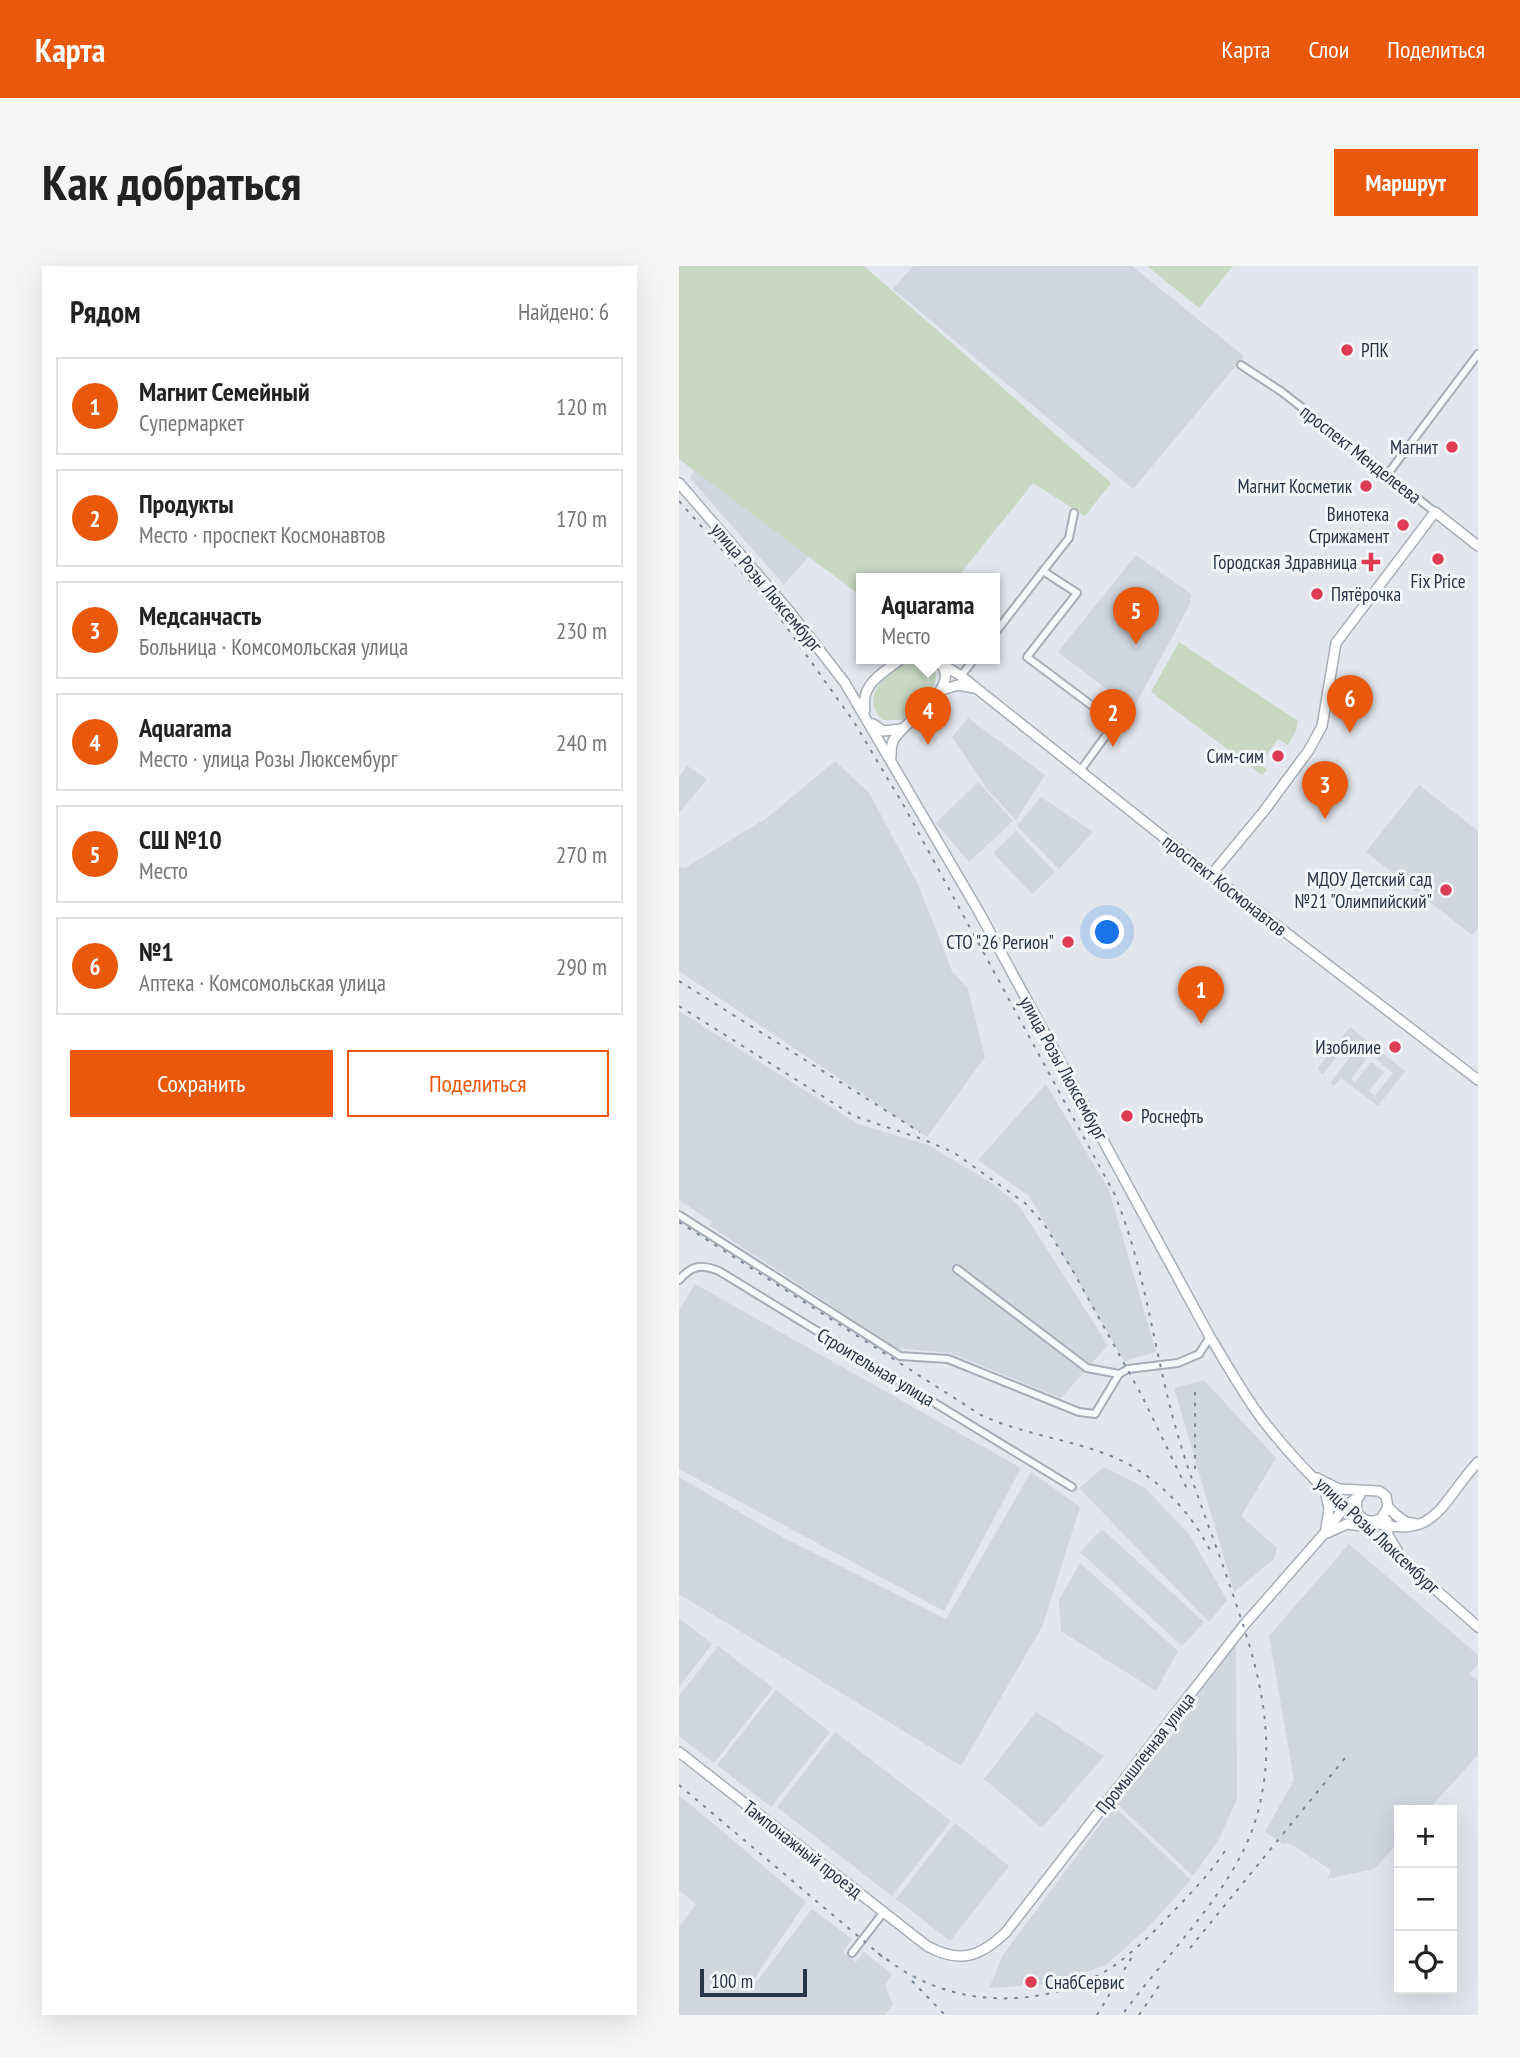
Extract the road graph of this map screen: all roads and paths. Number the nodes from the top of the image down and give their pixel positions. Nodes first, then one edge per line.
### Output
1 (1478, 354) edge
2 (1241, 365) dead end
3 (1387, 475) junction
4 (679, 483) edge
5 (1435, 512) junction
6 (1074, 513) dead end
7 (1478, 547) edge
8 (1043, 571) junction
9 (1000, 627) edge
10 (895, 664) edge
11 (939, 664) edge
12 (941, 664) edge
13 (970, 664) edge
14 (961, 676) junction
15 (845, 683) junction
16 (870, 683) junction
17 (974, 688) junction
18 (942, 691) junction
19 (867, 719) junction
20 (904, 728) junction
21 (890, 759) junction
22 (1080, 771) junction
23 (1211, 875) junction
24 (1478, 1080) edge
25 (679, 1215) edge
26 (957, 1269) dead end
27 (679, 1280) edge
28 (1210, 1337) junction
29 (1119, 1374) junction
30 (1478, 1462) edge
31 (1313, 1475) junction
32 (1072, 1488) dead end
33 (1323, 1489) junction
34 (1364, 1492) junction
35 (1343, 1508) junction
36 (1388, 1508) junction
37 (1367, 1524) junction
38 (1423, 1524) junction
39 (1387, 1526) junction
40 (1324, 1533) junction
41 (1401, 1558) junction
42 (1478, 1627) edge
43 (679, 1752) edge
44 (883, 1913) junction
45 (927, 1946) joint
46 (852, 1953) dead end

1 - 3 street
2 - 3 street, проспект Менделеева
3 - 5 street, проспект Менделеева
4 - 15 main road, улица Розы Люксембург
5 - 7 main road, проспект Менделеева
5 - 23 main road
6 - 8 street
8 - 9 street
8 - 22 street
10 - 16 main road
11 - 18 main road
12 - 14 main road, проспект Космонавтов
13 - 14 street
14 - 17 main road, проспект Космонавтов
15 - 16 main road
15 - 19 main road, улица Розы Люксембург
16 - 19 main road
17 - 18 main road
17 - 22 main road, проспект Космонавтов
18 - 20 main road
19 - 20 main road
19 - 21 main road, улица Розы Люксембург
20 - 21 main road
21 - 28 main road, улица Розы Люксембург
22 - 23 main road, проспект Космонавтов
23 - 24 main road, проспект Космонавтов
25 - 29 street
26 - 29 street
27 - 32 street, Строительная улица
28 - 29 street
28 - 31 main road, улица Розы Люксембург
30 - 38 main road
31 - 33 main road, улица Розы Люксембург
31 - 34 main road
33 - 35 main road, улица Розы Люксембург
33 - 40 main road
34 - 35 main road, Промышленная улица
34 - 36 main road
34 - 37 main road
35 - 37 main road, улица Розы Люксембург
35 - 40 main road, Промышленная улица
36 - 37 main road
36 - 38 main road
36 - 39 main road
37 - 39 main road
37 - 40 main road
37 - 41 main road, улица Розы Люксембург
38 - 39 main road
39 - 41 main road
40 - 45 main road, Промышленная улица
41 - 42 main road, улица Розы Люксембург
43 - 44 main road, Тампонажный проезд
44 - 45 main road, Тампонажный проезд
44 - 46 street

